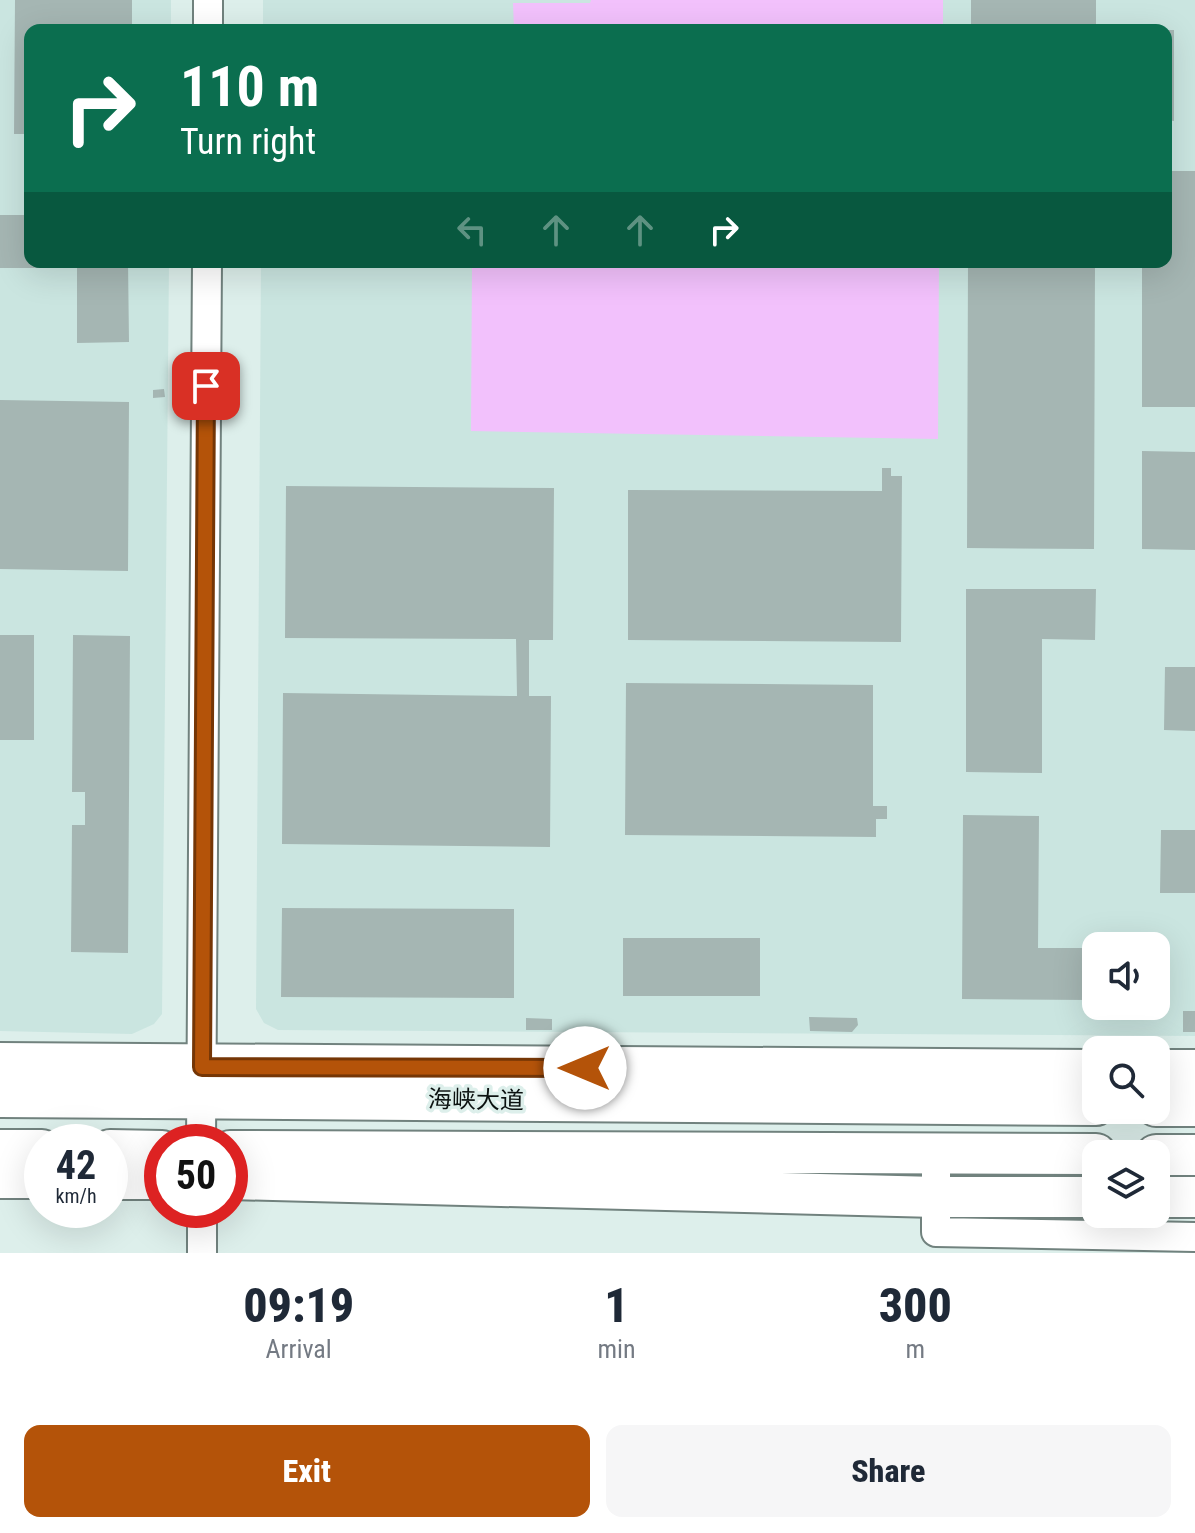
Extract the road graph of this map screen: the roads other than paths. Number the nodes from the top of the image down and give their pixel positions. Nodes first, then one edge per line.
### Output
1 (208, 0) edge
2 (208, 24) edge
3 (207, 268) edge
4 (0, 1063) edge
5 (1082, 1070) edge
6 (1170, 1070) edge
7 (1195, 1070) edge
8 (202, 1082) junction
9 (0, 1097) edge
10 (1082, 1105) edge
11 (1170, 1106) edge
12 (1195, 1106) edge
13 (201, 1124) edge
14 (0, 1150) edge
15 (24, 1150) edge
16 (248, 1151) edge
17 (936, 1154) junction
18 (1082, 1154) edge
19 (1170, 1155) edge
20 (1195, 1155) edge
21 (0, 1178) edge
22 (24, 1178) edge
23 (248, 1180) edge
24 (1170, 1197) edge
25 (1195, 1197) edge
26 (1082, 1200) edge
27 (937, 1227) edge
28 (202, 1228) edge
29 (1195, 1237) edge
30 (202, 1253) edge

1 - 2 street
3 - 8 street
4 - 8 main road
5 - 8 main road
6 - 7 main road
8 - 9 main road, 海峡大道
8 - 10 main road, 海峡大道
8 - 13 street
11 - 12 main road
14 - 15 main road
16 - 17 main road
17 - 18 main road
17 - 27 street
19 - 20 main road
21 - 22 main road
23 - 27 main road
24 - 25 main road
26 - 27 main road
27 - 29 street
28 - 30 street

